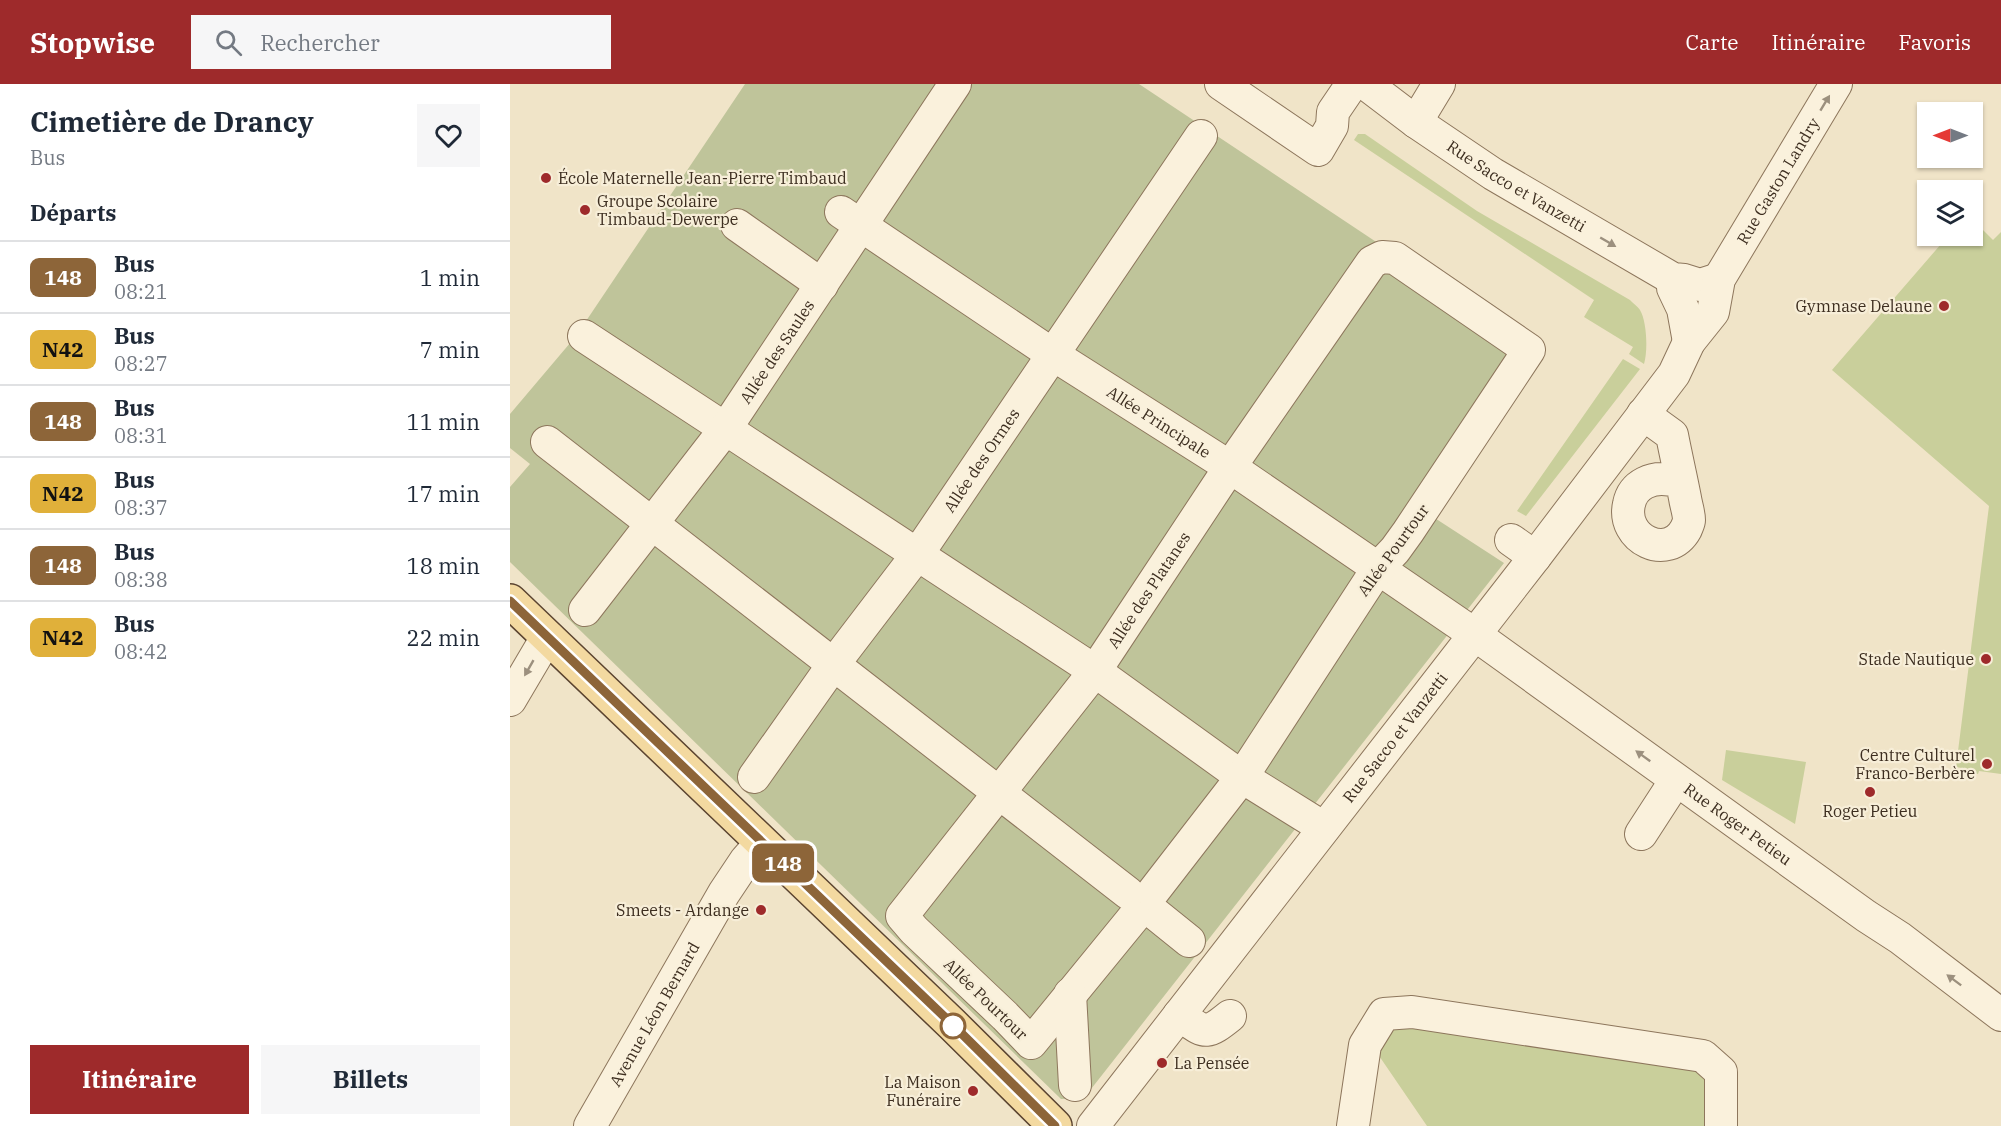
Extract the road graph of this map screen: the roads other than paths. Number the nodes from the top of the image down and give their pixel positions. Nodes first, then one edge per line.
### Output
1 (955, 84) edge
2 (1221, 84) edge
3 (1352, 84) edge
4 (1366, 84) edge
5 (1439, 84) edge
6 (1836, 84) edge
7 (1416, 122) junction
8 (1201, 136) dead end
9 (851, 219) junction
10 (737, 225) dead end
11 (1382, 256) joint
12 (1673, 279) junction
13 (1719, 279) junction
14 (822, 285) junction
15 (584, 336) dead end
16 (1689, 342) junction
17 (1052, 354) junction
18 (1643, 414) junction
19 (726, 428) junction
20 (547, 442) dead end
21 (1230, 467) junction
22 (1671, 480) dead end
23 (653, 522) junction
24 (917, 555) junction
25 (1378, 568) junction
26 (510, 601) edge
27 (585, 610) dead end
28 (1474, 634) junction
29 (549, 638) junction
30 (833, 665) junction
31 (1095, 670) junction
32 (510, 700) edge
33 (754, 777) dead end
34 (1242, 777) junction
35 (1676, 780) junction
36 (998, 793) junction
37 (1324, 828) junction
38 (1641, 834) dead end
39 (761, 843) junction
40 (1142, 903) junction
41 (902, 916) joint
42 (1189, 941) dead end
43 (1070, 994) junction
44 (1179, 1015) junction
45 (2001, 1015) edge
46 (1230, 1016) dead end
47 (1075, 1086) dead end
48 (590, 1126) edge
49 (1055, 1126) edge
50 (1093, 1126) edge
51 (1353, 1126) edge
52 (1721, 1126) edge

1 - 9 street, Allée des Saules
2 - 3 street
4 - 7 street, Rue Sacco et Vanzetti
5 - 7 street
13 -> 6 street, Rue Gaston Landry
7 -> 12 street, Rue Sacco et Vanzetti
8 - 17 street, Allée des Ormes
9 - 14 street, Allée des Saules
9 - 17 street, Allée Principale
10 - 14 street
11 - 21 street, Allée des Platanes
11 - 25 street, Allée Pourtour
12 - 13 street, Rue Sacco et Vanzetti
12 - 16 street
13 - 16 street, Rue Sacco et Vanzetti
14 - 19 street, Allée des Saules
15 - 19 street
16 - 18 street, Rue Sacco et Vanzetti
17 - 21 street, Allée Principale
17 - 24 street, Allée des Ormes
18 - 22 street
18 - 28 street, Rue Sacco et Vanzetti
19 - 23 street, Allée des Saules
19 - 24 street
20 - 23 street
21 - 25 street, Allée Principale
21 - 31 street, Allée des Platanes
23 - 27 street, Allée des Saules
23 - 30 street
24 - 30 street, Allée des Ormes
24 - 31 street
25 - 28 street, Allée Principale
25 - 34 street, Allée Pourtour
26 - 29 main road
35 -> 28 street, Rue Roger Petieu
28 - 37 street, Rue Sacco et Vanzetti
29 -> 32 street
29 - 39 main road
30 - 33 street, Allée des Ormes
30 - 36 street
31 - 34 street
31 - 36 street, Allée des Platanes
34 - 37 street
34 - 40 street, Allée Pourtour
35 - 38 street
45 -> 35 street, Rue Roger Petieu
36 - 40 street
36 - 41 street, Allée des Platanes
37 - 44 street, Rue Sacco et Vanzetti
39 - 48 street, Avenue Léon Bernard
39 - 49 main road
40 - 42 street
40 - 43 street, Allée Pourtour
41 - 43 street, Allée Pourtour
43 - 47 street
44 - 46 street
44 - 50 street, Rue Sacco et Vanzetti
51 - 52 street

